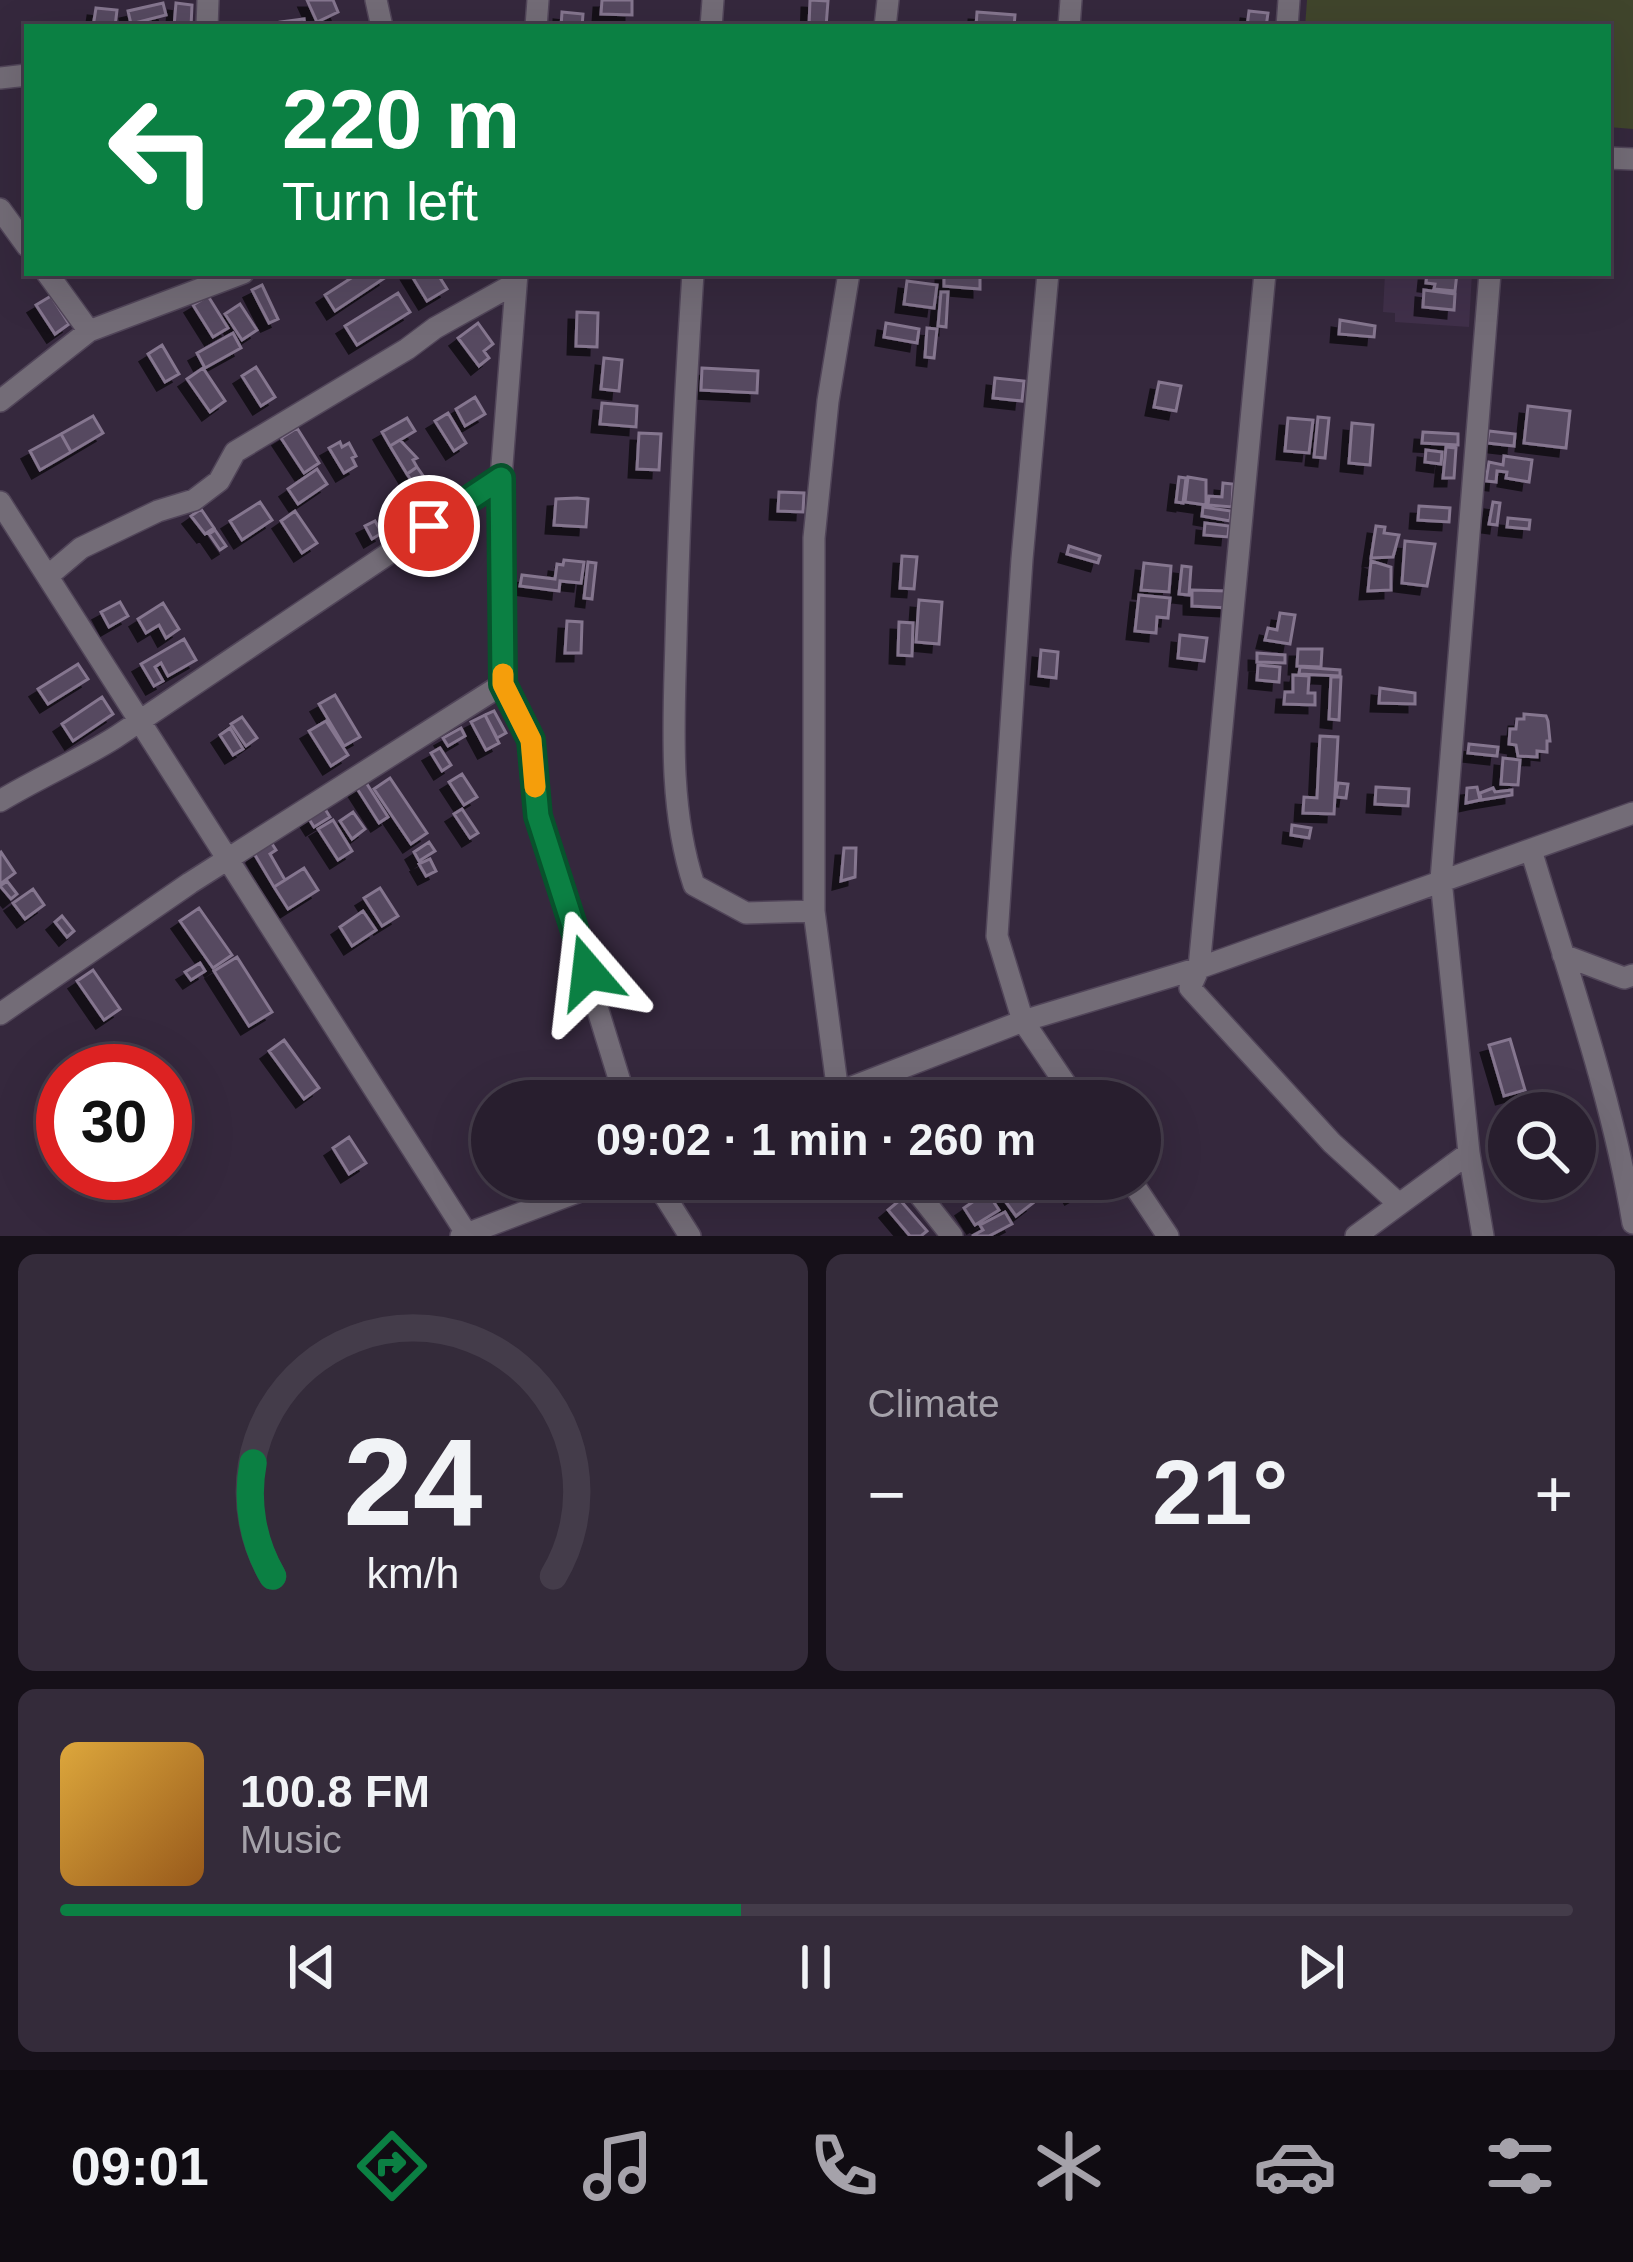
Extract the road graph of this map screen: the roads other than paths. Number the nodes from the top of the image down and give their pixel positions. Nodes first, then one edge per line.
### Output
1 (0, 209) edge
2 (24, 242) edge
3 (48, 276) edge
4 (235, 276) edge
5 (693, 276) edge
6 (849, 276) edge
7 (1048, 276) edge
8 (1265, 276) edge
9 (1490, 276) edge
10 (516, 278) edge
11 (89, 332) junction
12 (0, 401) edge
13 (501, 478) junction
14 (0, 502) edge
15 (48, 576) junction
16 (503, 684) junction
17 (142, 719) junction
18 (0, 801) edge
19 (1633, 813) edge
20 (1531, 850) junction
21 (230, 859) junction
22 (1441, 880) junction
23 (814, 911) junction
24 (1563, 955) junction
25 (1199, 968) junction
26 (1633, 975) edge
27 (0, 1014) edge
28 (1023, 1021) junction
29 (620, 1080) edge
30 (839, 1080) edge
31 (882, 1080) edge
32 (1063, 1080) edge
33 (1469, 1153) junction
34 (557, 1200) edge
35 (667, 1200) edge
36 (924, 1200) edge
37 (1144, 1200) edge
38 (1399, 1204) junction
39 (1633, 1223) edge
40 (466, 1235) edge
41 (690, 1236) edge
42 (952, 1236) edge
43 (1168, 1236) edge
44 (1356, 1236) edge
45 (1483, 1236) edge

1 - 2 street
3 - 11 street
4 - 11 street
5 - 23 street
6 - 23 street
7 - 28 street
8 - 25 street
9 - 22 street
10 - 13 street
10 - 15 street
11 - 12 street
13 - 16 street
13 - 17 street
14 - 15 street
15 - 17 street
16 - 21 street
16 - 29 street
17 - 18 street
17 - 21 street
19 - 20 street
20 - 22 street
20 - 24 street
21 - 27 street
21 - 40 street
22 - 25 street
22 - 33 street
23 - 30 street
24 - 26 street
24 - 39 street
25 - 28 street
25 - 38 street
28 - 31 street
28 - 32 street
33 - 38 street
33 - 45 street
34 - 40 street
35 - 41 street
36 - 42 street
37 - 43 street
38 - 44 street

